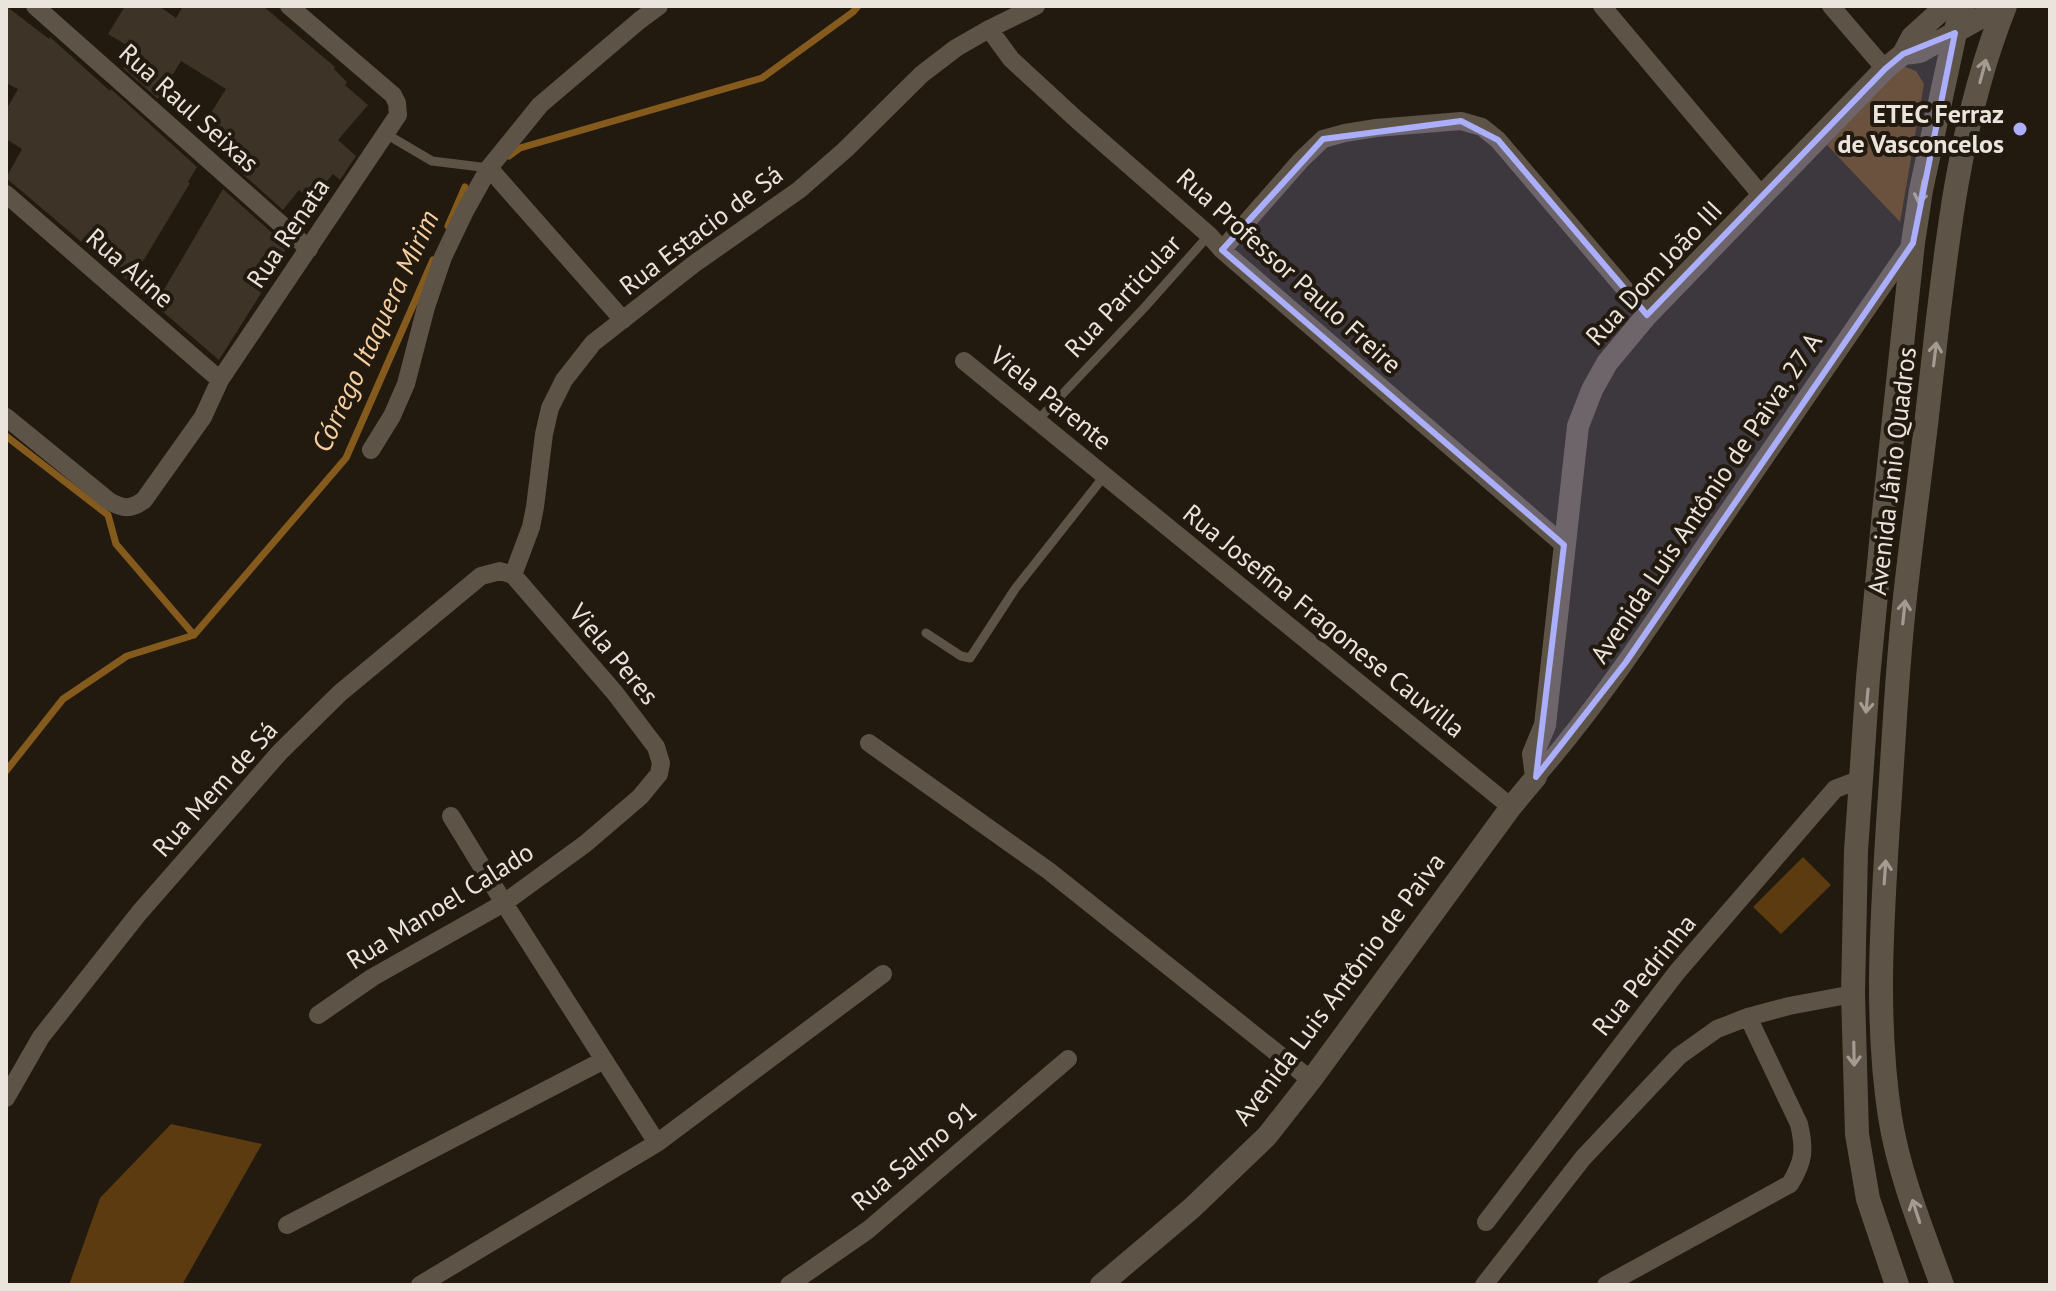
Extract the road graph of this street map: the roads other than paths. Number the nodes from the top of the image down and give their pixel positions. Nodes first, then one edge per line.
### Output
1 (35, 6) edge
2 (289, 6) edge
3 (659, 6) edge
4 (1036, 6) edge
5 (1602, 6) edge
6 (1831, 6) edge
7 (1946, 6) edge
8 (1963, 6) edge
9 (2004, 6) edge
10 (989, 29) junction
11 (1955, 33) junction
12 (1903, 54) junction
13 (1885, 69) junction
14 (386, 134) junction
15 (489, 168) junction
16 (6, 194) edge
17 (1763, 197) junction
18 (1209, 235) junction
19 (1913, 243) junction
20 (309, 249) junction
21 (1222, 250) junction
22 (1647, 315) junction
23 (623, 320) junction
24 (964, 361) dead end
25 (220, 380) junction
26 (6, 417) edge
27 (1037, 421) junction
28 (371, 450) dead end
29 (1105, 475) junction
30 (1564, 545) junction
31 (513, 575) junction
32 (926, 633) dead end
33 (869, 743) dead end
34 (659, 774) joint
35 (1536, 777) junction
36 (1861, 779) junction
37 (1511, 807) junction
38 (451, 816) dead end
39 (504, 903) junction
40 (1854, 948) junction
41 (1881, 949) junction
42 (883, 974) dead end
43 (1853, 994) junction
44 (318, 1015) dead end
45 (1748, 1017) junction
46 (1068, 1059) dead end
47 (604, 1060) junction
48 (1311, 1080) junction
49 (6, 1098) edge
50 (657, 1143) junction
51 (1897, 1149) junction
52 (1860, 1159) junction
53 (1486, 1222) dead end
54 (287, 1225) dead end
55 (420, 1285) edge
56 (789, 1285) edge
57 (1101, 1285) edge
58 (1484, 1285) edge
59 (1606, 1285) edge
60 (1897, 1285) edge
61 (1942, 1285) edge

1 - 20 street, Rua Raul Seixas
2 - 14 street, Rua Renata
3 - 15 street
4 - 10 street, Rua Estacio de Sá
5 - 17 street
6 - 13 street
7 - 12 street, Rua Dom João III
8 - 11 main road, Avenida Jânio Quadros
9 - 11 street, Rua Dom João III
41 -> 9 main road, Avenida Jânio Quadros
10 - 18 street, Rua Professor Paulo Freire
10 - 23 street, Rua Estacio de Sá
11 - 12 street, Rua Dom João III
11 -> 19 main road, Avenida Jânio Quadros
12 - 13 street, Rua Dom João III
13 - 17 street, Rua Dom João III
14 - 15 lane
14 - 20 street, Rua Renata
15 - 23 street
15 - 28 street
16 - 25 street, Rua Aline
17 - 22 street, Rua Dom João III
18 - 21 street, Rua Professor Paulo Freire
18 - 27 lane, Rua Particular
19 - 35 street, Avenida Luis Antônio de Paiva, 27 A
19 -> 36 main road, Avenida Jânio Quadros
20 - 25 street, Rua Renata
21 - 22 street
21 - 30 street, Rua Professor Paulo Freire
22 - 30 street, Rua Dom João III
23 - 31 street, Rua Estacio de Sá
24 - 27 street, Viela Parente
25 - 26 street, Rua Renata
27 - 29 street, Viela Parente
29 - 32 lane
29 - 37 street, Rua Josefina Fragonese Cauvilla
30 - 35 street, Rua Dom João III
31 - 34 street, Viela Peres
31 - 49 street, Rua Mem de Sá
33 - 48 street
34 - 39 street, Rua Manoel Calado
35 - 37 street, Avenida Luis Antônio de Paiva
36 - 40 main road, Avenida Jânio Quadros
36 - 53 street, Rua Pedrinha
37 - 48 street, Avenida Luis Antônio de Paiva
38 - 39 street
39 - 44 street, Rua Manoel Calado
39 - 47 street
40 - 41 main road
40 - 43 main road, Avenida Jânio Quadros
41 - 51 main road, Avenida Jânio Quadros
42 - 50 street
43 - 45 street
43 -> 52 main road, Avenida Jânio Quadros
45 - 58 street
45 - 59 street
46 - 56 street, Rua Salmo 91
47 - 50 street
47 - 54 street
48 - 57 street, Avenida Luis Antônio de Paiva
50 - 55 street
51 - 52 main road
61 -> 51 main road, Avenida Jânio Quadros
52 - 60 main road, Avenida Jânio Quadros

